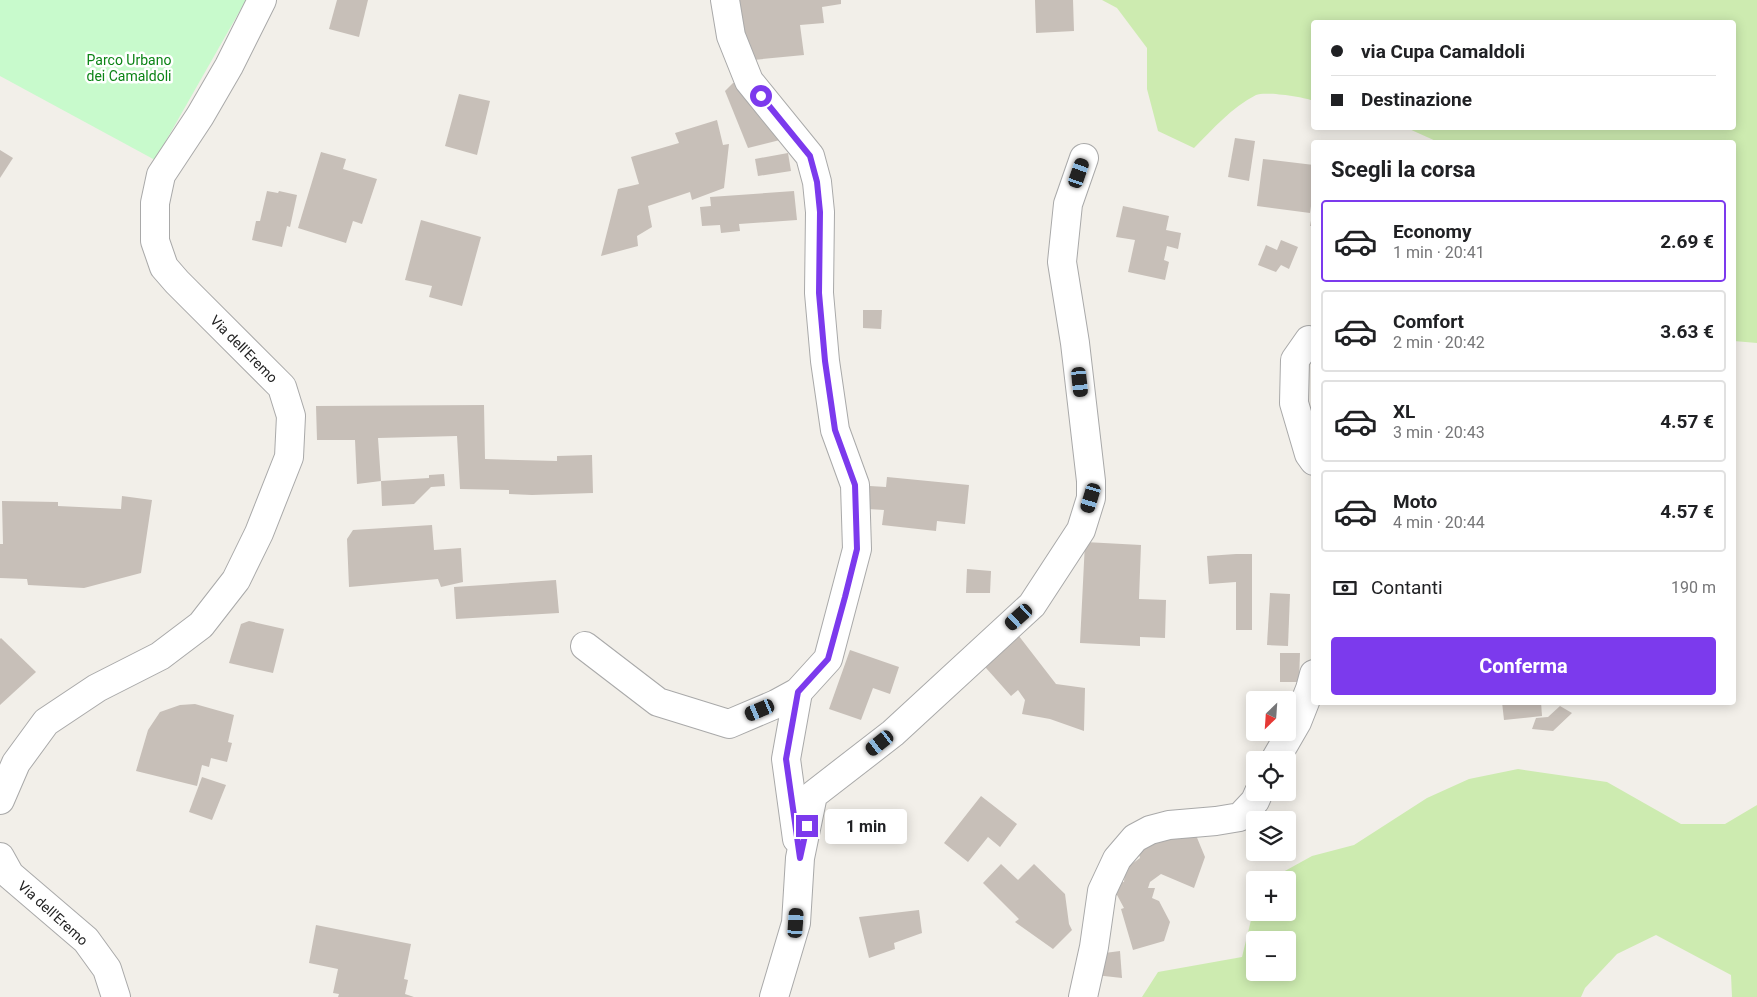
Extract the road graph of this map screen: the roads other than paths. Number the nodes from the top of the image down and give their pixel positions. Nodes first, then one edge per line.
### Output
1 (262, 0) edge
2 (725, 0) edge
3 (1084, 158) dead end
4 (1309, 340) dead end
5 (1311, 457) edge
6 (585, 646) dead end
7 (1311, 685) edge
8 (798, 692) junction
9 (1280, 751) edge
10 (0, 800) edge
11 (1255, 801) edge
12 (0, 857) edge
13 (800, 858) junction
14 (116, 997) edge
15 (774, 997) edge
16 (1083, 997) edge

1 - 10 street, Via dell'Eremo
2 - 8 street
3 - 13 street
4 - 5 street
6 - 8 street
7 - 9 street
8 - 13 street
11 - 16 street
12 - 14 street, Via dell'Eremo
13 - 15 street

